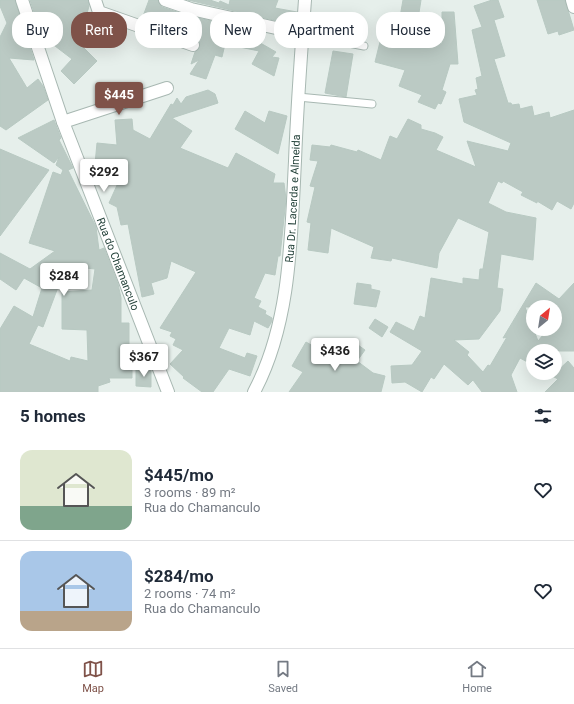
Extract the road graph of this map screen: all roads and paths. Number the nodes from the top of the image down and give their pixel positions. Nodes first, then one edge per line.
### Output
1 (22, 0) edge
2 (96, 0) edge
3 (166, 0) edge
4 (305, 0) edge
5 (572, 0) edge
6 (574, 7) edge
7 (304, 12) edge
8 (135, 25) edge
9 (274, 28) edge
10 (301, 48) edge
11 (167, 88) dead end
12 (298, 97) junction
13 (372, 104) dead end
14 (64, 122) junction
15 (168, 392) edge
16 (254, 392) edge

1 - 14 street, Rua do Chamanculo
2 - 8 street
3 - 9 street
4 - 7 street, Rua Dr. Lacerda e Almeida
5 - 6 street
10 - 12 street, Rua Dr. Lacerda e Almeida
11 - 14 street
12 - 13 lane
12 - 16 street, Rua Dr. Lacerda e Almeida
14 - 15 street, Rua do Chamanculo

